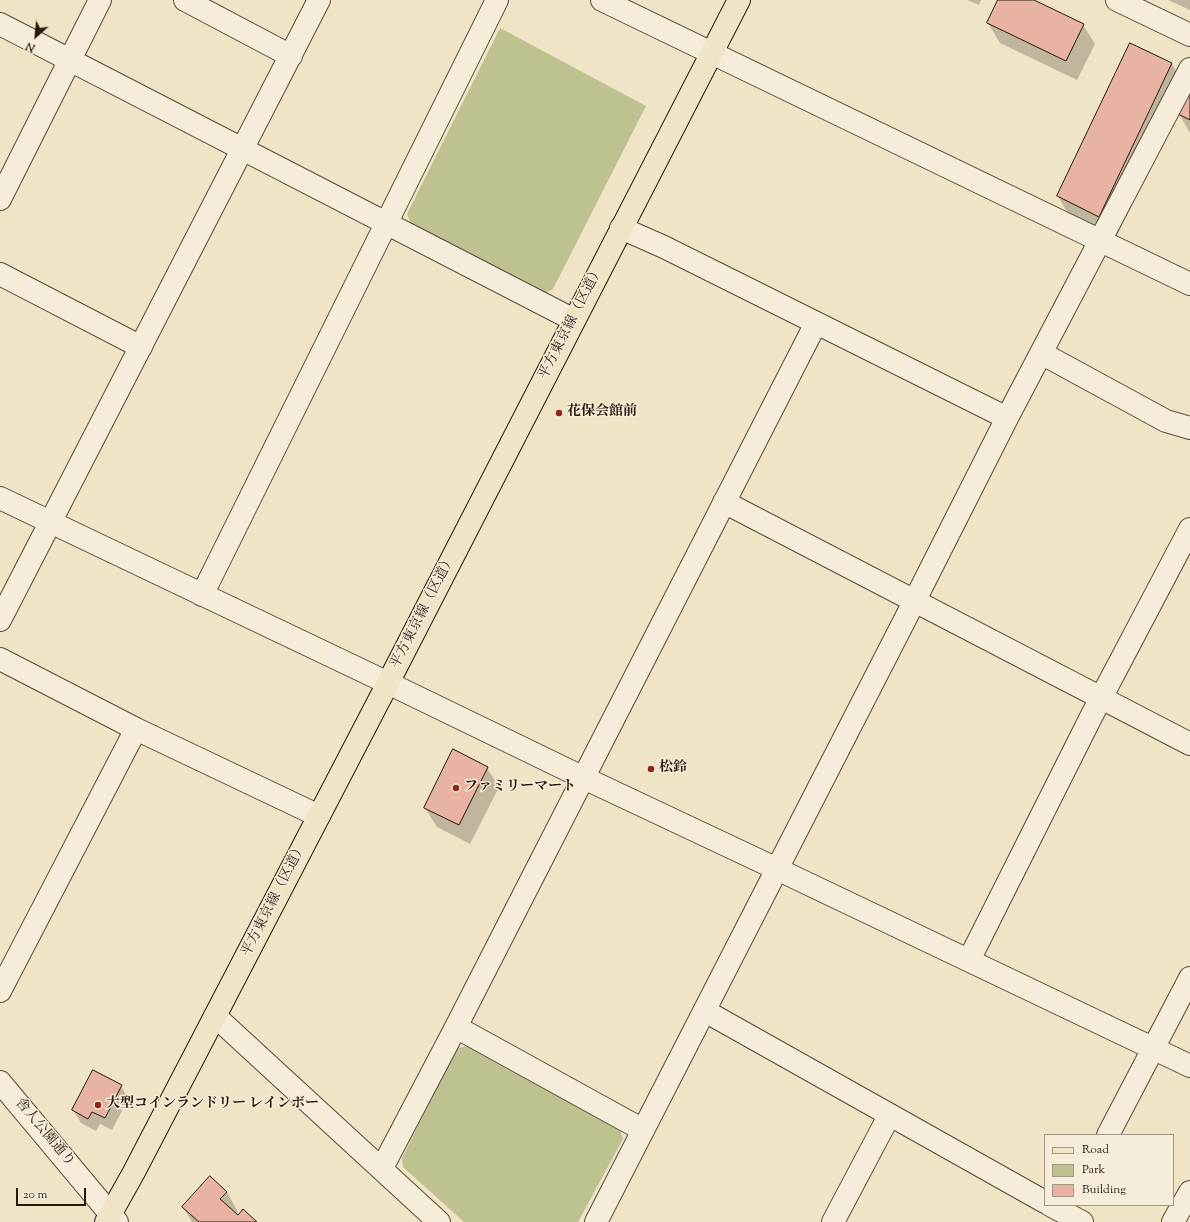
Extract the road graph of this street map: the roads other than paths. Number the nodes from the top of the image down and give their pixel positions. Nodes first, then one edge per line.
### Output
1 (100, 0) edge
2 (185, 0) edge
3 (320, 0) edge
4 (497, 0) edge
5 (602, 0) edge
6 (739, 0) edge
7 (1117, 0) edge
8 (0, 24) edge
9 (1190, 35) edge
10 (712, 53) junction
11 (291, 56) junction
12 (70, 60) junction
13 (1190, 69) edge
14 (243, 150) junction
15 (0, 199) edge
16 (386, 223) junction
17 (621, 228) junction
18 (1100, 240) junction
19 (0, 274) edge
20 (1190, 284) edge
21 (574, 320) junction
22 (816, 323) junction
23 (141, 347) junction
24 (1041, 353) junction
25 (1006, 418) junction
26 (1190, 428) edge
27 (0, 498) edge
28 (724, 502) junction
29 (50, 522) junction
30 (1190, 529) edge
31 (202, 595) junction
32 (915, 600) junction
33 (0, 620) edge
34 (0, 659) edge
35 (388, 683) junction
36 (1101, 699) junction
37 (136, 729) junction
38 (1190, 744) edge
39 (584, 778) junction
40 (319, 816) junction
41 (777, 869) junction
42 (969, 960) junction
43 (1190, 978) edge
44 (0, 991) edge
45 (705, 1012) junction
46 (215, 1016) junction
47 (456, 1027) junction
48 (1153, 1048) junction
49 (1190, 1066) edge
50 (0, 1082) edge
51 (888, 1116) junction
52 (643, 1130) junction
53 (1109, 1134) edge
54 (382, 1168) junction
55 (1190, 1192) edge
56 (1044, 1201) edge
57 (111, 1220) edge
58 (439, 1222) edge
59 (596, 1222) edge
60 (833, 1222) edge
61 (1173, 1222) edge

1 - 12 street
2 - 11 street
3 - 11 street
4 - 16 street
5 - 10 street
6 - 10 main road, 平方東京線（区道）
7 - 9 street
8 - 12 street
10 - 17 main road, 平方東京線（区道）
10 - 18 street
11 - 14 street
12 - 14 street
12 - 15 street
13 - 18 street
14 - 16 street
14 - 23 street
16 - 21 street
16 - 31 street
17 - 21 main road, 平方東京線（区道）
17 - 22 street
18 - 20 street
18 - 24 street
19 - 23 street
21 - 35 main road, 平方東京線（区道）
22 - 25 street
22 - 28 street
23 - 29 street
24 - 25 street
24 - 26 street
25 - 32 street
27 - 29 street
28 - 32 street
28 - 39 street
29 - 31 street
29 - 33 street
30 - 36 street
31 - 35 street
32 - 36 street
32 - 41 street
34 - 37 street
35 - 39 street
35 - 40 main road, 平方東京線（区道）
36 - 38 street
36 - 42 street
37 - 40 street
37 - 44 street
39 - 41 street
39 - 47 street
40 - 46 main road, 平方東京線（区道）
41 - 42 street
41 - 45 street
42 - 48 street
43 - 48 street
45 - 51 street
45 - 52 street
46 - 54 street
46 - 57 main road, 平方東京線（区道）
47 - 52 street
47 - 54 street
48 - 49 street
48 - 53 street
50 - 57 street, 舎人公園通り
51 - 56 street
51 - 60 street
52 - 59 street
54 - 58 street
55 - 61 street

